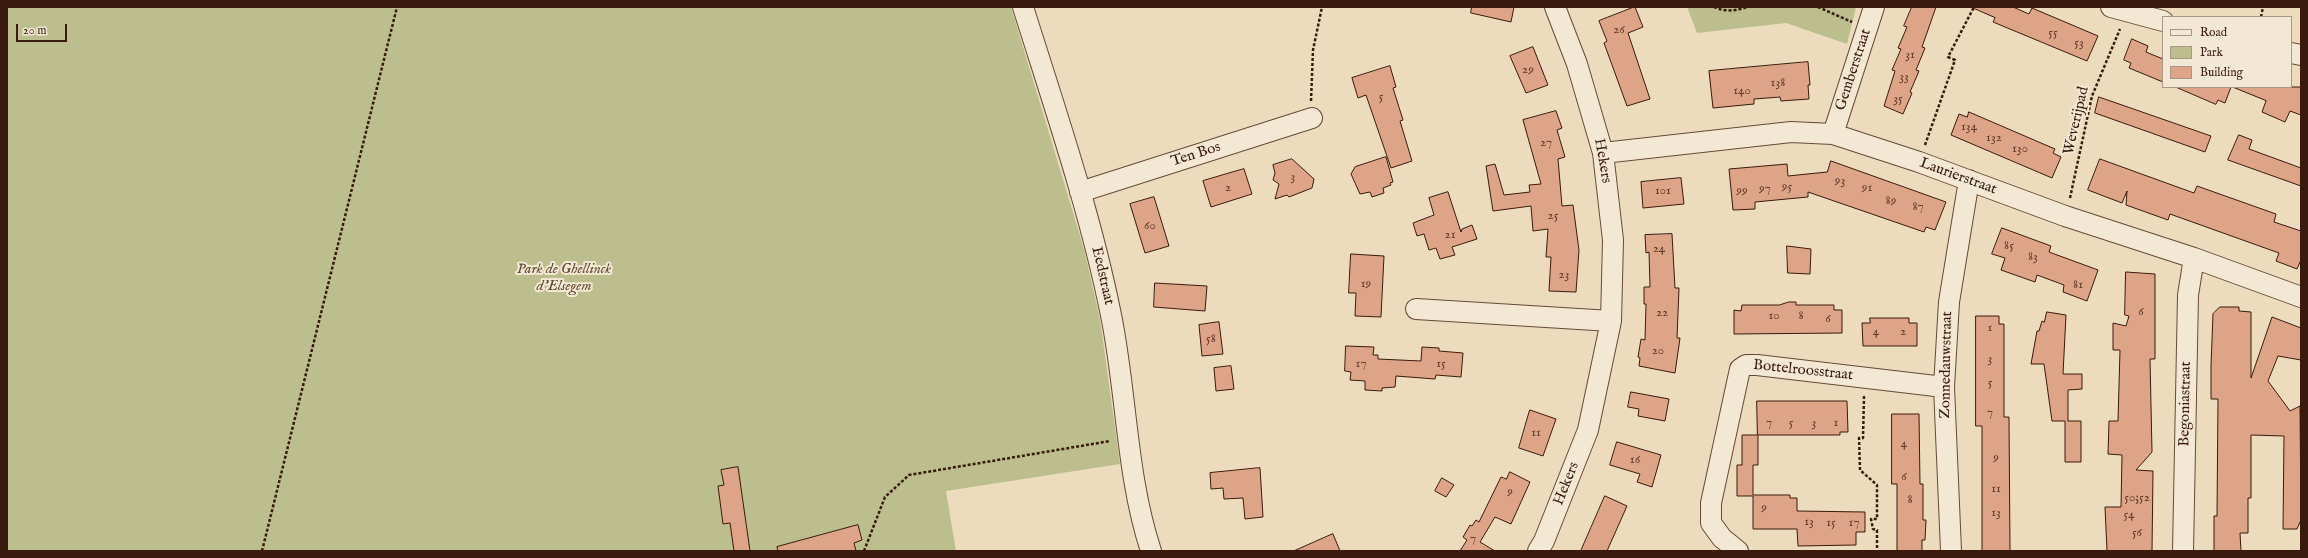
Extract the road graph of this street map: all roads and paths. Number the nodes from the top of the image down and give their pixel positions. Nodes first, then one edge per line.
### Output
1 (397, 7) edge
2 (1023, 7) edge
3 (1322, 7) edge
4 (1555, 7) edge
5 (1714, 7) edge
6 (1747, 7) edge
7 (1818, 7) edge
8 (1874, 7) edge
9 (1974, 7) edge
10 (2119, 10) edge
11 (2162, 21) edge
12 (1867, 28) junction
13 (1312, 118) joint
14 (1833, 134) junction
15 (1604, 153) junction
16 (1919, 162) junction
17 (1969, 180) junction
18 (1080, 192) junction
19 (2065, 216) junction
20 (2194, 258) junction
21 (2301, 297) edge
22 (1416, 309) dead end
23 (1611, 321) junction
24 (1864, 378) junction
25 (1944, 387) junction
26 (1129, 438) junction
27 (262, 551) edge
28 (864, 551) edge
29 (1151, 551) edge
30 (1538, 551) edge
31 (1738, 551) edge
32 (1877, 551) edge
33 (1951, 551) edge
34 (2183, 551) edge

1 - 27 path
2 - 18 street, Eedstraat
3 - 13 path
4 - 15 street, Hekers
5 - 6 path
7 - 12 path
8 - 12 street, Gemberstraat
9 - 16 path
10 - 11 street
10 - 19 path, Weverijpad
12 - 14 street, Gemberstraat
13 - 18 street, Ten Bos
14 - 15 street, Laurierstraat
14 - 16 street, Laurierstraat
15 - 23 street, Hekers
16 - 17 street, Laurierstraat
17 - 19 street, Laurierstraat
17 - 25 street, Zonnedauwstraat
18 - 26 street, Eedstraat
19 - 20 street, Laurierstraat
20 - 21 street, Laurierstraat
20 - 34 street, Begoniastraat
22 - 23 street
23 - 30 street, Hekers
24 - 25 street, Bottelroosstraat
24 - 31 street, Bottelroosstraat
24 - 32 path
25 - 33 street, Zonnedauwstraat
26 - 28 path
26 - 29 street, Eedstraat

